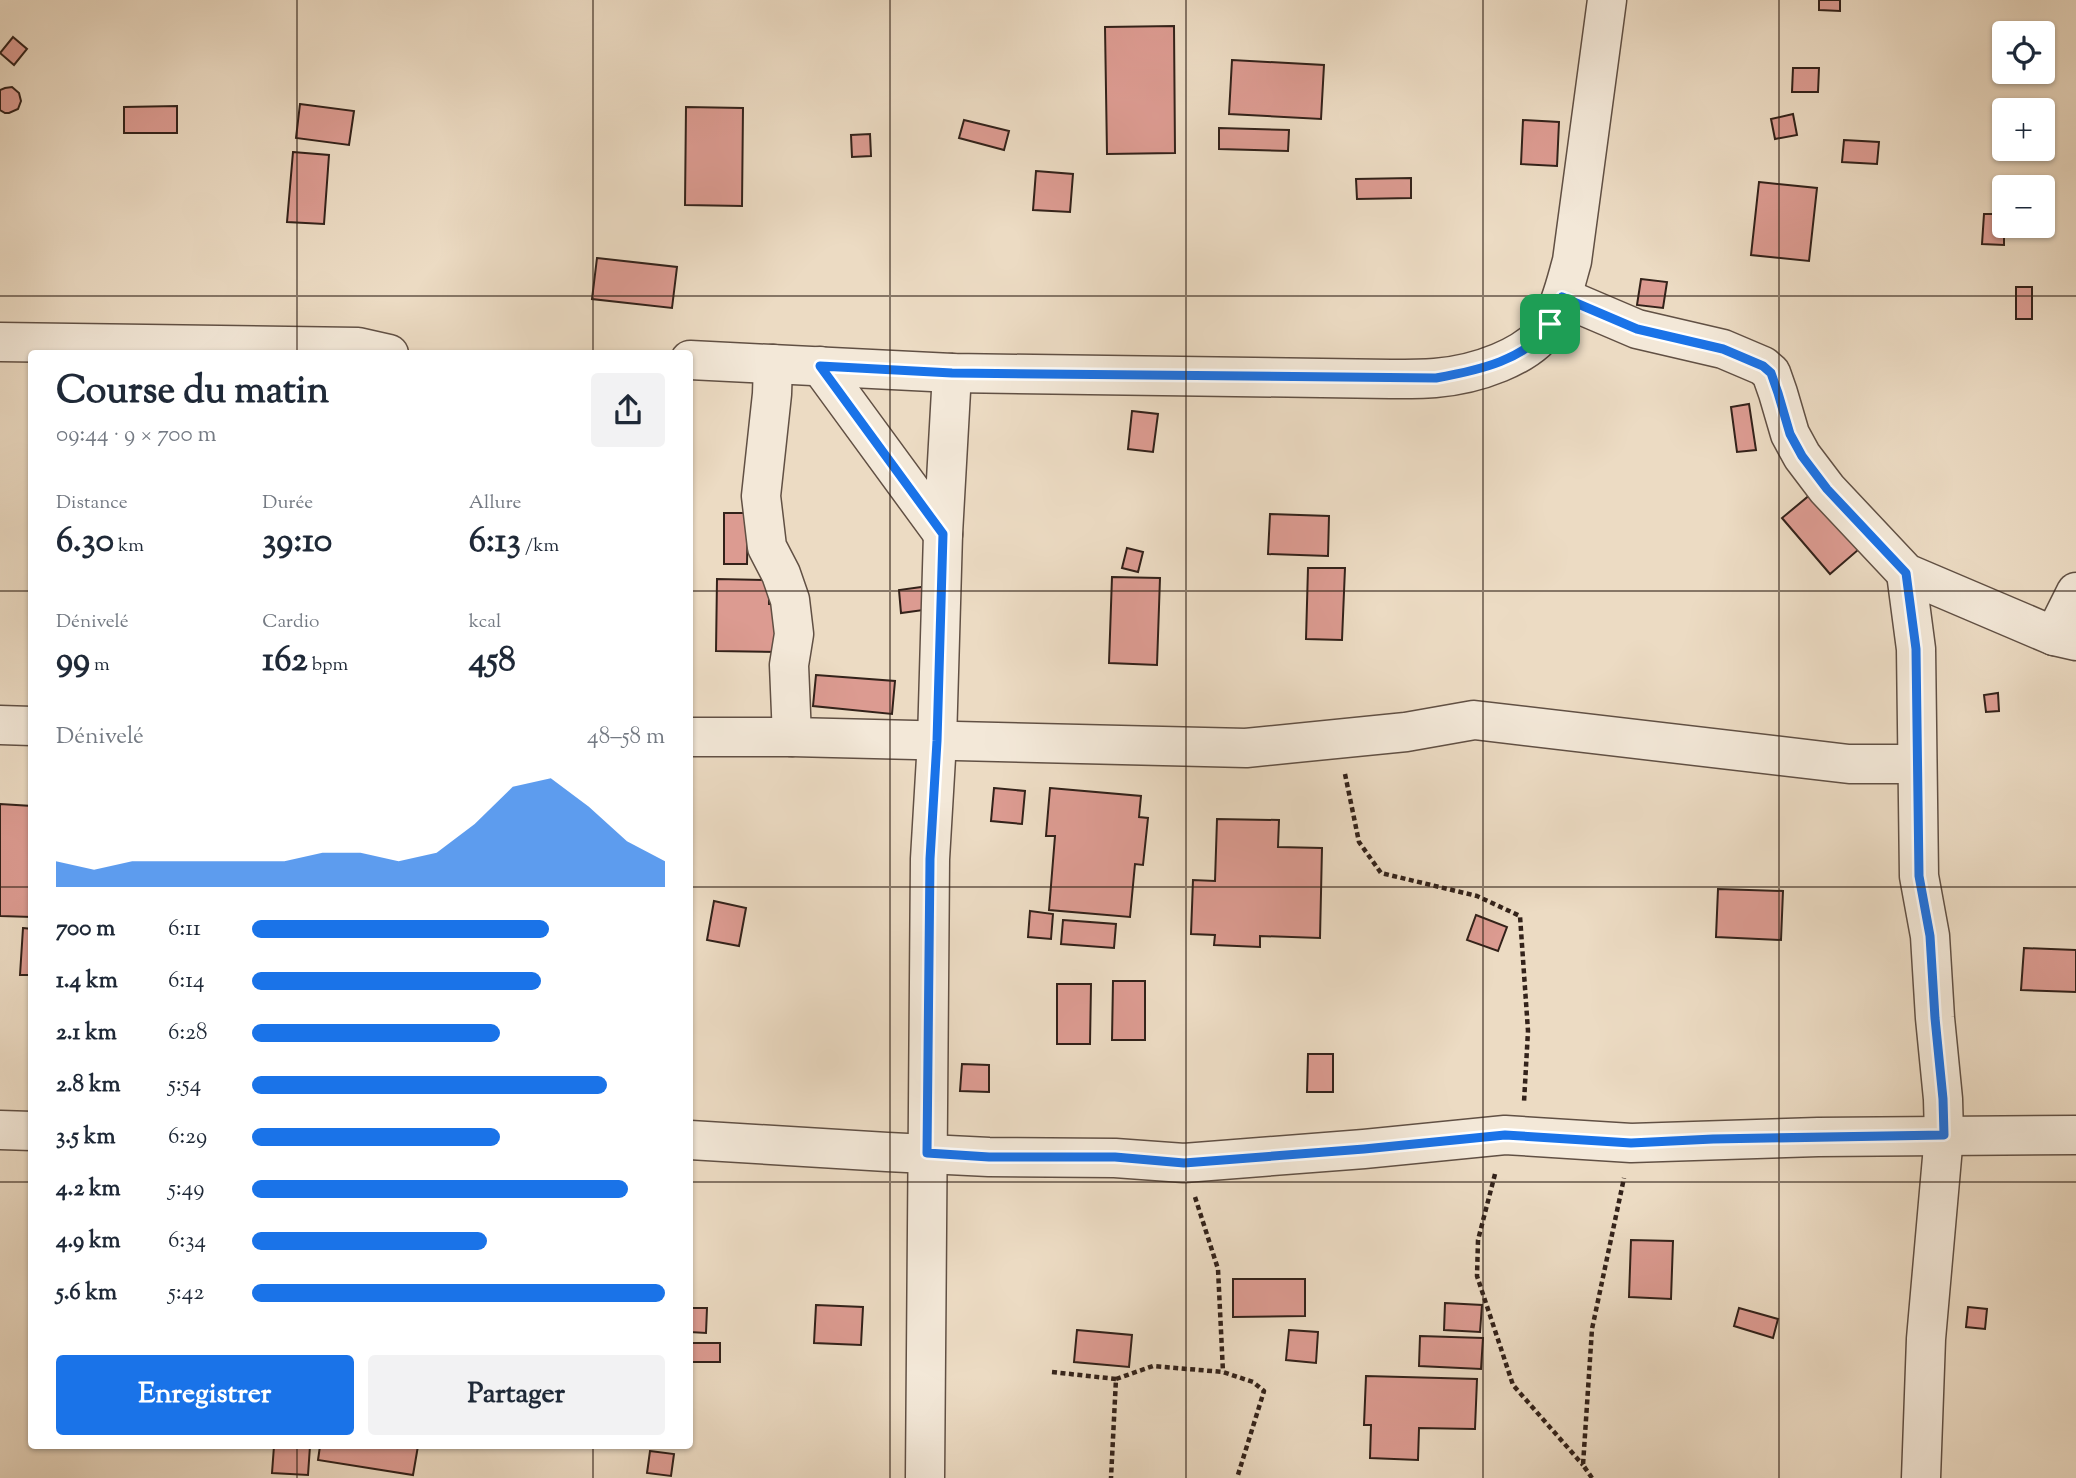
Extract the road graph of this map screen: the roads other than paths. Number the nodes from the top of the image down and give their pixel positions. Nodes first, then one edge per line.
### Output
1 (1607, 0) edge
2 (1562, 297) junction
3 (0, 342) edge
4 (371, 350) edge
5 (693, 360) edge
6 (773, 364) junction
7 (820, 366) junction
8 (952, 373) junction
9 (943, 534) junction
10 (1906, 573) junction
11 (2076, 592) edge
12 (2065, 639) edge
13 (0, 725) edge
14 (28, 726) edge
15 (693, 737) edge
16 (792, 737) junction
17 (937, 741) junction
18 (1917, 764) junction
19 (0, 1130) edge
20 (28, 1131) edge
21 (1944, 1135) junction
22 (2076, 1135) edge
23 (693, 1140) edge
24 (927, 1153) junction
25 (925, 1478) edge
26 (1921, 1478) edge

1 - 2 street
2 - 8 street
2 - 10 street
3 - 4 street
5 - 6 street
6 - 7 street
6 - 16 street
7 - 8 street
7 - 9 street
8 - 9 street
9 - 17 street
10 - 12 street
10 - 18 street
11 - 12 street
13 - 14 street
15 - 16 street
16 - 17 street
17 - 18 street
17 - 24 street
18 - 21 street
19 - 20 street
21 - 22 street
21 - 24 street
21 - 26 street
23 - 24 street
24 - 25 street

